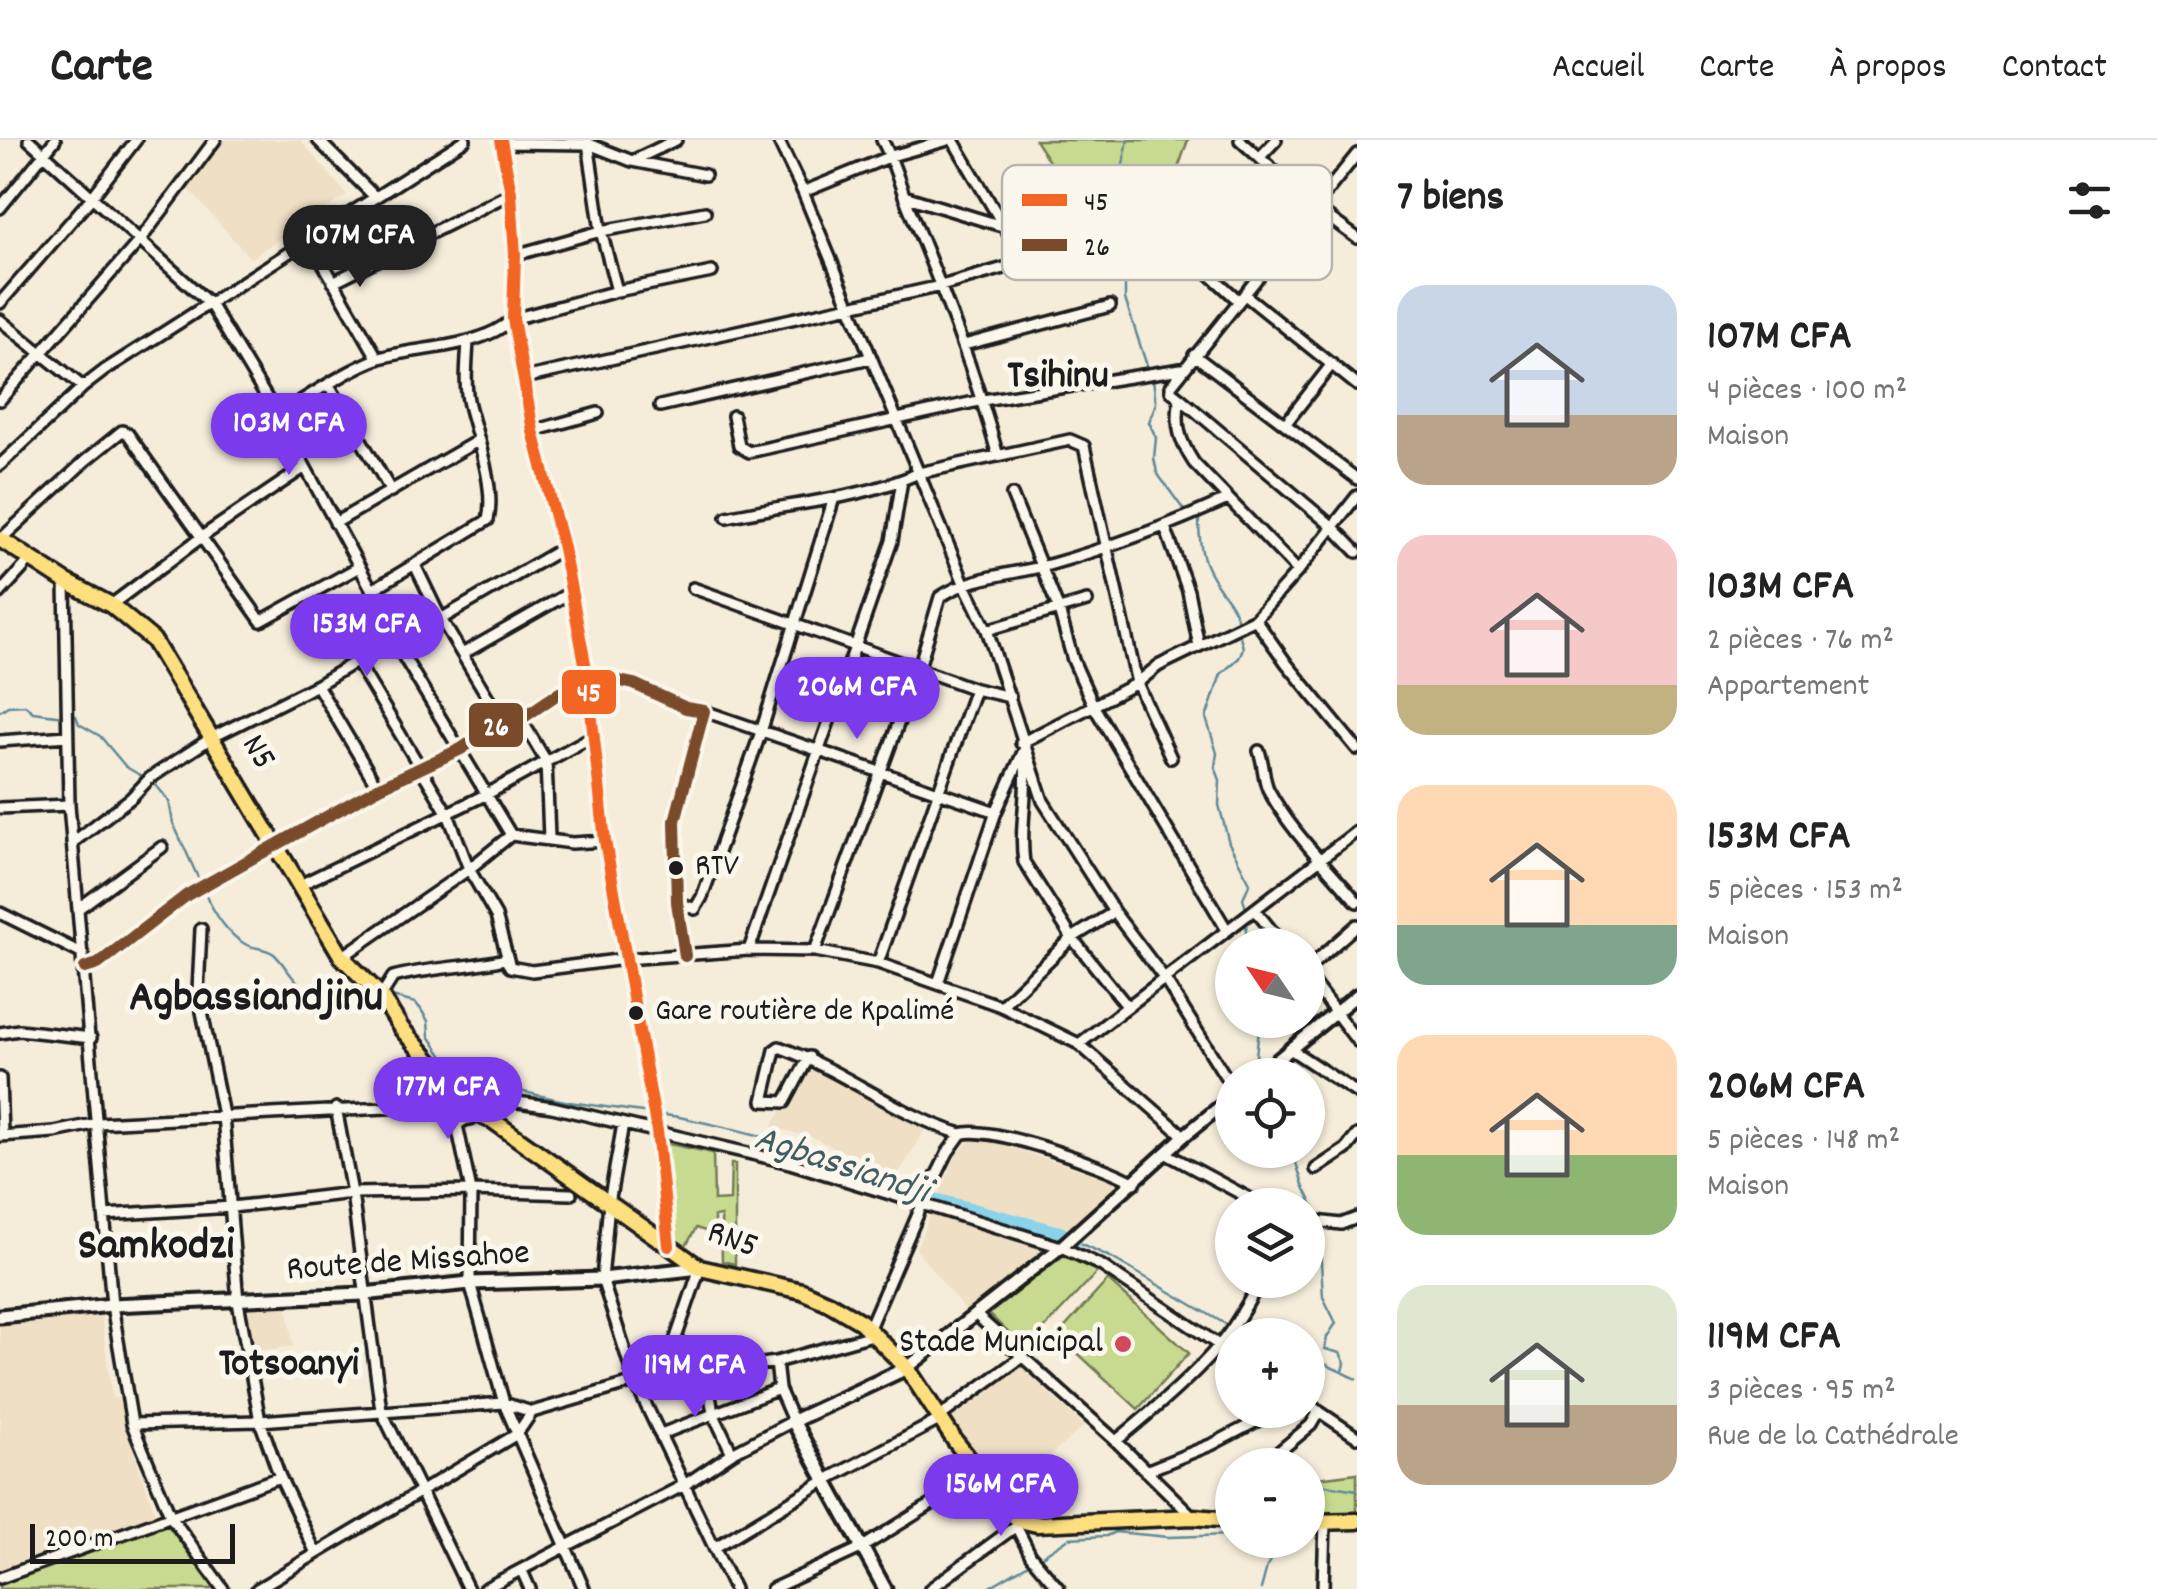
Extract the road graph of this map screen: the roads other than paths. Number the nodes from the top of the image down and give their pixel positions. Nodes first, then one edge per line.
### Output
1 (29, 140) edge
2 (55, 140) edge
3 (136, 140) edge
4 (215, 140) edge
5 (318, 140) edge
6 (465, 140) edge
7 (676, 140) edge
8 (778, 140) edge
9 (882, 140) edge
10 (950, 140) edge
11 (1240, 140) edge
12 (1276, 140) edge
13 (502, 141) edge
14 (588, 142) edge
15 (1357, 154) edge
16 (43, 155) junction
17 (891, 156) junction
18 (1260, 157) junction
19 (632, 161) junction
20 (1269, 165) edge
21 (706, 175) dead end
22 (1332, 184) edge
23 (803, 192) junction
24 (511, 193) junction
25 (93, 196) junction
26 (904, 196) junction
27 (375, 197) junction
28 (0, 208) edge
29 (705, 212) dead end
30 (1332, 220) edge
31 (1002, 224) edge
32 (1002, 226) edge
33 (601, 231) junction
34 (141, 238) junction
35 (1357, 238) edge
36 (309, 240) junction
37 (515, 255) junction
38 (1002, 269) edge
39 (712, 272) dead end
40 (1220, 280) edge
41 (1256, 280) edge
42 (334, 282) junction
43 (941, 286) junction
44 (617, 290) junction
45 (1242, 298) junction
46 (0, 303) edge
47 (210, 304) junction
48 (849, 305) junction
49 (1110, 306) dead end
50 (513, 319) junction
51 (0, 320) edge
52 (468, 342) junction
53 (964, 345) junction
54 (44, 353) junction
55 (1194, 355) junction
56 (870, 358) junction
57 (378, 359) junction
58 (1332, 364) junction
59 (1182, 369) junction
60 (524, 378) junction
61 (1357, 385) edge
62 (329, 386) junction
63 (83, 387) junction
64 (1180, 398) junction
65 (0, 400) edge
66 (983, 400) junction
67 (660, 406) dead end
68 (598, 413) dead end
69 (278, 414) junction
70 (733, 416) dead end
71 (898, 419) junction
72 (1286, 424) junction
73 (533, 431) junction
74 (479, 440) junction
75 (998, 456) junction
76 (0, 465) edge
77 (305, 467) junction
78 (918, 473) junction
79 (1357, 479) edge
80 (902, 480) junction
81 (391, 491) junction
82 (1012, 495) dead end
83 (1357, 496) edge
84 (834, 498) junction
85 (1228, 499) junction
86 (727, 517) dead end
87 (335, 523) junction
88 (1165, 526) junction
89 (1334, 526) junction
90 (203, 536) junction
91 (0, 539) edge
92 (563, 548) junction
93 (1106, 549) junction
94 (1357, 552) edge
95 (31, 559) junction
96 (416, 565) junction
97 (1043, 566) junction
98 (359, 567) junction
99 (1298, 571) junction
100 (65, 581) junction
101 (964, 583) junction
102 (694, 588) dead end
103 (372, 590) junction
104 (571, 592) junction
105 (0, 593) edge
106 (1087, 601) dead end
107 (111, 604) junction
108 (1060, 610) junction
109 (441, 619) junction
110 (1255, 619) junction
111 (796, 625) junction
112 (988, 630) junction
113 (393, 639) junction
114 (1199, 646) junction
115 (856, 648) junction
116 (464, 653) junction
117 (357, 662) junction
118 (919, 667) junction
119 (587, 674) junction
120 (1137, 683) junction
121 (316, 685) junction
122 (975, 688) junction
123 (1010, 697) junction
124 (1093, 705) junction
125 (704, 710) junction
126 (521, 719) junction
127 (502, 722) junction
128 (762, 732) junction
129 (595, 734) junction
130 (67, 736) junction
131 (212, 736) junction
132 (0, 740) edge
133 (1023, 746) junction
134 (1357, 748) edge
135 (461, 750) junction
136 (822, 750) junction
137 (1259, 751) dead end
138 (1172, 758) dead end
139 (546, 761) junction
140 (420, 770) junction
141 (881, 771) junction
142 (378, 788) junction
143 (936, 792) junction
144 (489, 794) junction
145 (68, 804) junction
146 (0, 808) edge
147 (996, 812) junction
148 (448, 814) junction
149 (1357, 831) edge
150 (512, 834) junction
151 (549, 838) junction
152 (605, 841) junction
153 (72, 842) junction
154 (278, 846) junction
155 (162, 847) dead end
156 (1322, 860) junction
157 (469, 870) junction
158 (300, 884) junction
159 (677, 902) junction
160 (1357, 902) edge
161 (79, 908) junction
162 (1256, 911) junction
163 (1114, 912) junction
164 (0, 913) edge
165 (1357, 926) edge
166 (201, 928) dead end
167 (1225, 928) edge
168 (1229, 928) edge
169 (1270, 928) edge
170 (1072, 938) junction
171 (1215, 939) edge
172 (749, 950) junction
173 (815, 951) junction
174 (1325, 953) edge
175 (83, 954) junction
176 (684, 956) junction
177 (342, 957) junction
178 (625, 960) junction
179 (878, 963) junction
180 (510, 967) junction
181 (85, 968) junction
182 (1164, 978) junction
183 (938, 984) junction
184 (1357, 995) edge
185 (1325, 998) edge
186 (383, 999) junction
187 (1001, 1006) junction
188 (1127, 1006) junction
189 (1335, 1011) junction
190 (0, 1033) edge
191 (90, 1038) junction
192 (1357, 1041) edge
193 (1079, 1044) junction
194 (1290, 1049) junction
195 (808, 1057) junction
196 (1279, 1058) edge
197 (1215, 1060) edge
198 (0, 1078) edge
199 (1357, 1094) edge
200 (464, 1103) junction
201 (336, 1108) junction
202 (1215, 1111) edge
203 (223, 1115) junction
204 (98, 1123) junction
205 (623, 1124) junction
206 (657, 1131) junction
207 (961, 1134) junction
208 (1, 1136) edge
209 (1184, 1136) junction
210 (1357, 1136) edge
211 (1165, 1154) junction
212 (1316, 1169) dead end
213 (1135, 1183) junction
214 (1230, 1188) edge
215 (471, 1191) junction
216 (352, 1193) junction
217 (571, 1194) dead end
218 (609, 1203) junction
219 (922, 1205) junction
220 (232, 1207) junction
221 (104, 1215) junction
222 (1357, 1218) edge
223 (1325, 1220) edge
224 (669, 1246) junction
225 (1062, 1246) junction
226 (700, 1268) junction
227 (602, 1279) junction
228 (470, 1283) junction
229 (363, 1294) junction
230 (238, 1302) junction
231 (112, 1305) junction
232 (975, 1314) junction
233 (0, 1316) edge
234 (872, 1331) junction
235 (1215, 1341) edge
236 (1215, 1348) edge
237 (1022, 1357) junction
238 (776, 1362) junction
239 (907, 1368) junction
240 (706, 1372) junction
241 (663, 1376) junction
242 (634, 1382) junction
243 (779, 1388) junction
244 (504, 1403) junction
245 (381, 1410) junction
246 (532, 1412) junction
247 (713, 1413) junction
248 (1325, 1415) edge
249 (940, 1418) junction
250 (793, 1421) junction
251 (260, 1422) junction
252 (132, 1424) junction
253 (1244, 1428) edge
254 (1307, 1428) edge
255 (517, 1434) junction
256 (661, 1434) junction
257 (1357, 1437) edge
258 (1116, 1441) junction
259 (1283, 1448) edge
260 (732, 1453) junction
261 (1146, 1470) junction
262 (280, 1476) junction
263 (983, 1477) junction
264 (826, 1480) junction
265 (686, 1484) junction
266 (421, 1494) junction
267 (171, 1517) junction
268 (1193, 1517) junction
269 (1215, 1519) edge
270 (1357, 1521) edge
271 (1326, 1522) joint
272 (1017, 1523) junction
273 (566, 1546) junction
274 (714, 1548) junction
275 (861, 1548) junction
276 (316, 1553) junction
277 (522, 1571) junction
278 (0, 1578) edge
279 (223, 1589) edge
280 (257, 1589) edge
281 (468, 1589) edge
282 (484, 1589) edge
283 (530, 1589) edge
284 (584, 1589) edge
285 (734, 1589) edge
286 (772, 1589) edge
287 (885, 1589) edge
288 (930, 1589) edge
289 (1059, 1589) edge
290 (1323, 1589) edge

1 - 16 street
2 - 16 street
3 - 25 street
4 - 34 street
5 - 27 street
6 - 27 street
7 - 19 street
8 - 23 street
9 - 17 street
10 - 17 street
10 - 31 street
11 - 18 street
12 - 18 street
13 - 14 street
13 - 24 street
14 - 19 street
14 - 33 street
15 - 22 street
16 - 25 street
16 - 28 street
17 - 23 street
17 - 26 street
18 - 20 street
19 - 21 street
23 - 48 street
24 - 37 street
24 - 42 street
25 - 34 street
25 - 46 street
26 - 32 street
26 - 43 street
27 - 36 street
29 - 33 street
30 - 35 street
33 - 37 street
33 - 44 street
34 - 47 street
34 - 54 street
36 - 42 street
36 - 47 street
37 - 50 street
38 - 43 street
39 - 44 street
40 - 45 street
41 - 45 street
42 - 57 street
43 - 48 street
43 - 53 street
44 - 50 street
45 - 55 street
45 - 58 street
47 - 63 street
47 - 69 street
48 - 56 street
48 - 60 street
49 - 53 street
50 - 52 street
50 - 60 street
51 - 54 street
52 - 57 street
52 - 74 street
53 - 66 street
54 - 63 street
54 - 65 street
55 - 59 street
55 - 72 street
56 - 67 street
56 - 71 street
57 - 62 street
58 - 61 street
58 - 72 street
59 - 64 street
59 - 66 street
60 - 73 street
62 - 69 street
62 - 81 street
63 - 76 street
64 - 85 street
64 - 89 street
66 - 71 street
66 - 75 street
68 - 73 street
69 - 77 street
70 - 71 street
71 - 78 street
72 - 79 street
73 - 92 street
74 - 81 street
74 - 96 street
75 - 78 street
75 - 93 street
77 - 87 street
77 - 90 street
78 - 80 street
78 - 101 street
80 - 84 street
80 - 115 street
81 - 87 street
82 - 97 street
83 - 89 street
84 - 86 street
84 - 111 street
85 - 88 street
85 - 99 street
87 - 98 street
88 - 93 street
88 - 114 street
89 - 94 street
89 - 99 street
90 - 91 street
90 - 98 street
90 - 107 street
91 - 95 main road, N5 / N5
92 - 104 street
92 - 109 street
93 - 97 street
93 - 120 street
95 - 100 main road, N5 / N5
95 - 105 street
96 - 103 street
96 - 109 street
97 - 101 street
97 - 108 street
98 - 103 street
99 - 110 street
100 - 107 main road, N5 / N5
100 - 130 street
101 - 112 street
101 - 118 street
102 - 111 street
103 - 113 street
104 - 116 street
104 - 119 street
106 - 108 street
107 - 131 main road, N5 / N5
108 - 112 street
108 - 124 street
109 - 113 street
109 - 116 street
110 - 114 street
110 - 134 street
111 - 115 street
111 - 128 street
112 - 123 street
113 - 117 street
113 - 135 street
114 - 120 street
115 - 118 street
115 - 136 street
116 - 127 street
117 - 121 street
117 - 140 street
118 - 122 street
118 - 141 street
119 - 125 street
119 - 126 street
119 - 129 street
120 - 124 street
120 - 138 street
121 - 131 street
121 - 142 street
122 - 123 street
122 - 143 street
123 - 133 street
124 - 133 street
124 - 167 street
125 - 128 street
125 - 159 street
126 - 127 street
126 - 139 street
127 - 135 street
128 - 136 street
128 - 159 street
129 - 139 street
129 - 152 street
130 - 132 street
130 - 145 street
131 - 153 street
131 - 154 main road, N5 / N5
133 - 147 street
133 - 163 street
133 - 170 street
135 - 140 street
135 - 144 street
136 - 141 street
136 - 172 street
137 - 156 street
139 - 144 street
139 - 151 street
140 - 142 street
140 - 148 street
141 - 143 street
141 - 173 street
142 - 154 street
143 - 147 street
143 - 179 street
144 - 148 street
144 - 150 street
145 - 146 street
145 - 153 street
147 - 183 street
148 - 157 street
148 - 158 street
149 - 156 street
150 - 151 street
150 - 157 street
151 - 152 street
152 - 178 street
153 - 161 street
154 - 158 main road, N5 / N5
154 - 181 street
155 - 161 street
156 - 160 street
156 - 162 street
157 - 177 street
157 - 180 street
158 - 177 main road, N5 / N5
159 - 176 street
161 - 175 street
162 - 168 street
162 - 169 street
163 - 170 street
163 - 182 street
164 - 175 street
165 - 174 street
166 - 203 street
170 - 187 street
170 - 188 street
171 - 182 street
172 - 173 street
172 - 176 street
173 - 179 street
175 - 181 street
176 - 178 street
177 - 186 main road, N5 / N5
178 - 180 street
178 - 206 street
179 - 183 street
180 - 186 street
181 - 191 street
182 - 188 street
182 - 197 street
183 - 187 street
184 - 189 street
185 - 189 street
186 - 200 main road, RN5 / N5
187 - 193 street
188 - 193 street
189 - 192 street
189 - 194 street
190 - 191 street
191 - 204 street
193 - 209 street
194 - 196 street
194 - 199 street
195 - 195 street
195 - 207 street
198 - 208 street
200 - 201 street
200 - 205 street
200 - 215 street
200 - 218 main road, RN5 / RN5
201 - 203 street
201 - 216 street
202 - 209 street
203 - 204 street
203 - 220 street
204 - 208 street
204 - 221 street
205 - 206 street
205 - 218 street
206 - 219 street
206 - 224 street
207 - 213 street
207 - 219 street
209 - 211 street
210 - 212 street
211 - 213 street
211 - 214 street
213 - 225 street
215 - 216 street
215 - 217 street
215 - 228 street
216 - 220 street
216 - 229 street
218 - 224 main road, RN5 / RN5
218 - 227 street
219 - 225 street
219 - 234 street
220 - 221 street
220 - 230 street
221 - 231 street
222 - 223 street
224 - 226 main road, RN5 / RN5
225 - 232 street
225 - 235 street
226 - 227 main road, Route de Missahoe
226 - 234 main road, RN5 / RN5
226 - 241 street
227 - 228 main road, Route de Missahoe
227 - 242 street
228 - 229 main road, Route de Missahoe
228 - 244 street
229 - 230 main road, Route de Missahoe
229 - 245 street
230 - 231 main road, Route de Missahoe
230 - 251 street
231 - 233 main road, Route de Missahoe
231 - 252 street
232 - 237 street
232 - 239 street
234 - 238 street
234 - 239 main road, RN5 / RN5
236 - 258 street
237 - 249 street
237 - 258 street
238 - 240 street
238 - 243 street
239 - 249 main road, RN5
239 - 250 main road
240 - 241 street
240 - 247 street
241 - 242 street
242 - 246 street
242 - 256 street
243 - 247 street
243 - 250 street
244 - 245 street
244 - 246 street
244 - 255 street
245 - 251 street
245 - 266 street
246 - 255 street
247 - 256 street
247 - 260 street
248 - 257 street
249 - 263 main road, RN5
249 - 264 street
250 - 260 street
250 - 264 main road
251 - 252 street
251 - 262 street
252 - 267 street
253 - 261 street
254 - 259 street
255 - 266 street
255 - 273 street
256 - 265 street
258 - 261 street
260 - 265 street
261 - 268 street
262 - 267 street
262 - 276 street
263 - 272 main road, RN5
263 - 275 street
264 - 274 street
264 - 275 main road
265 - 273 street
265 - 274 street
266 - 276 street
266 - 281 street
267 - 278 street
267 - 279 street
268 - 269 main road
268 - 272 main road
270 - 271 main road
271 - 290 street
272 - 288 street
272 - 289 street
273 - 277 street
273 - 284 street
274 - 285 street
275 - 286 street
275 - 287 main road
276 - 280 street
277 - 282 street
277 - 283 street

